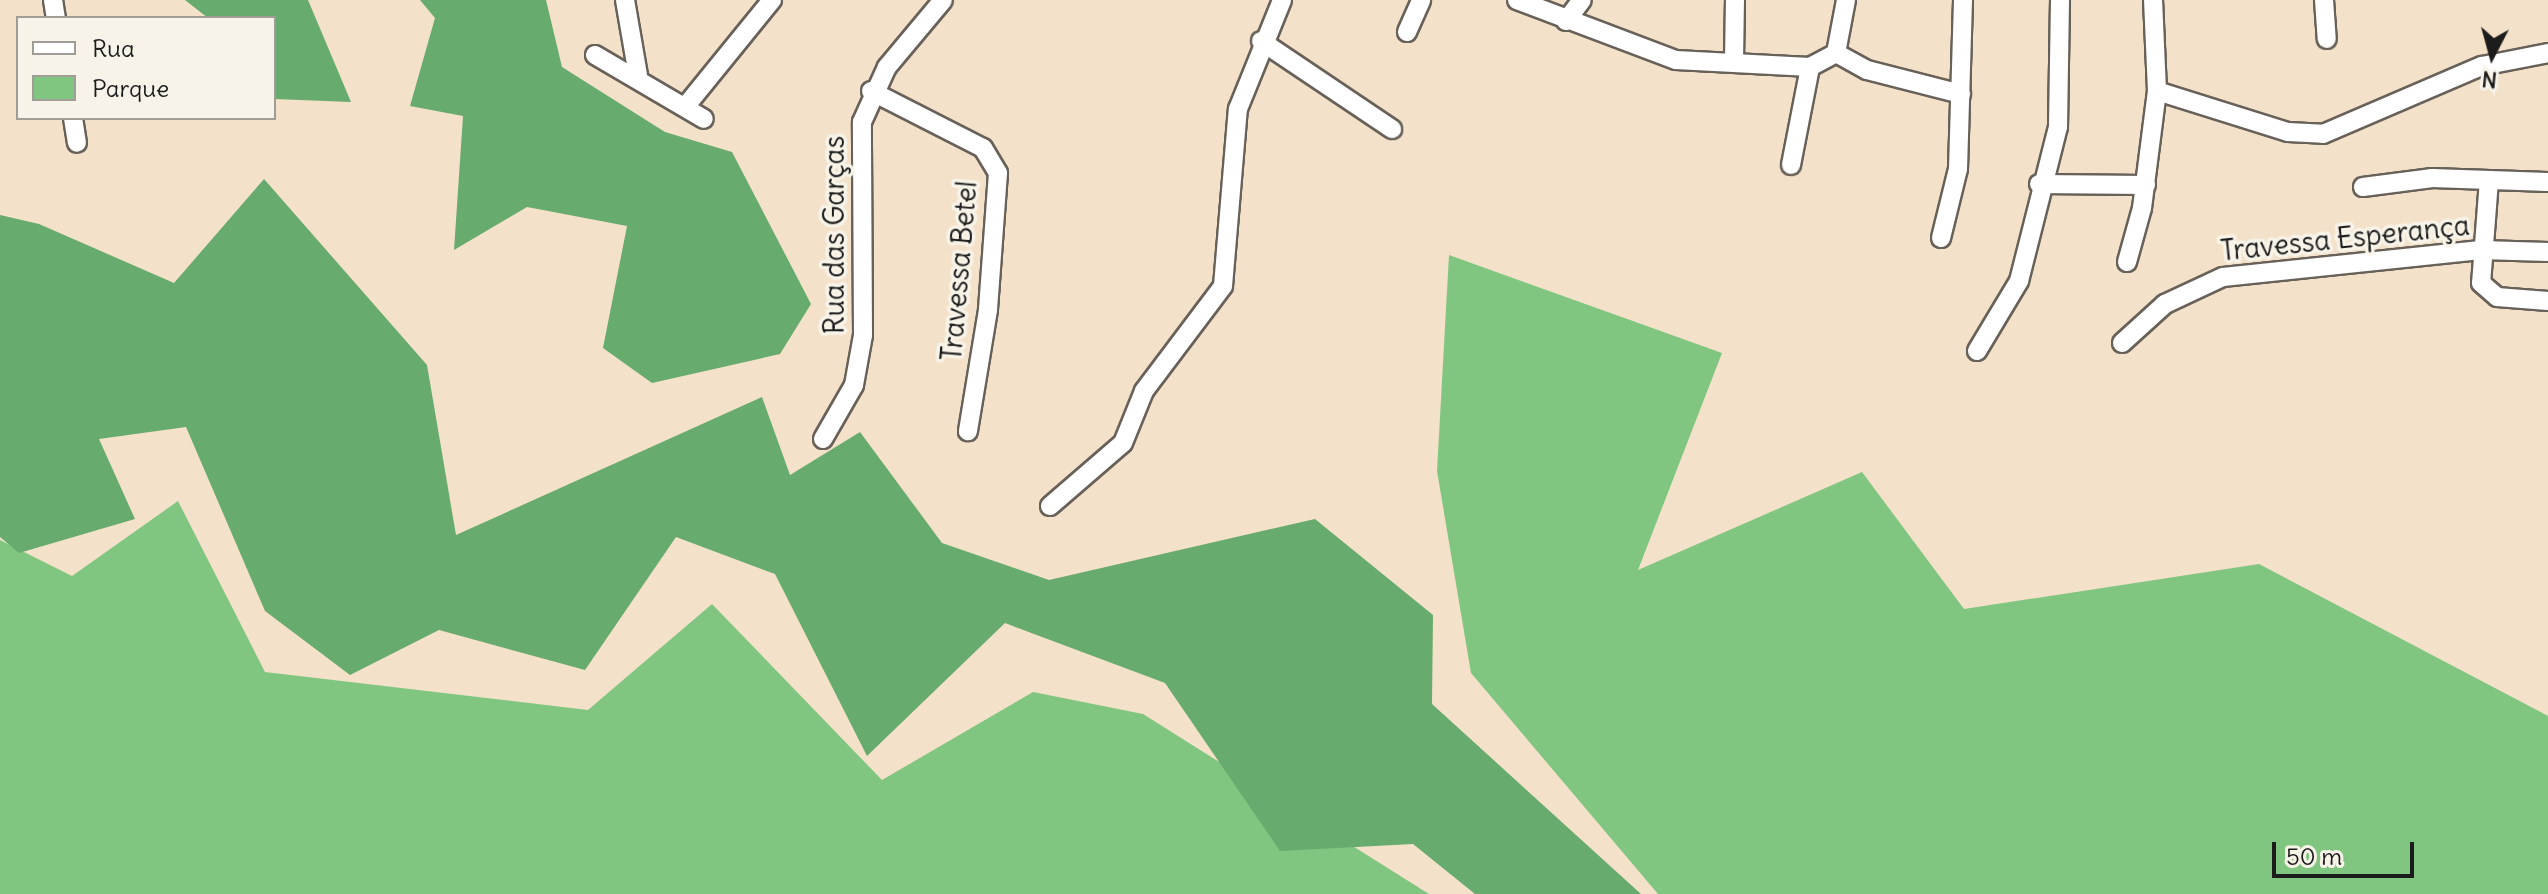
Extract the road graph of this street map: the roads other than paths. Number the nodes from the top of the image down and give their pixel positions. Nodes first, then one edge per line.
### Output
1 (625, 0) edge
2 (772, 0) edge
3 (943, 0) edge
4 (1282, 0) edge
5 (1421, 0) edge
6 (1517, 0) edge
7 (1582, 0) edge
8 (1735, 0) edge
9 (1846, 0) edge
10 (1963, 0) edge
11 (2060, 0) edge
12 (2153, 0) edge
13 (2324, 0) edge
14 (1566, 21) junction
15 (1407, 32) dead end
16 (2327, 39) dead end
17 (1261, 41) junction
18 (1836, 53) junction
19 (2548, 53) edge
20 (595, 55) dead end
21 (1734, 61) junction
22 (1810, 67) junction
23 (638, 75) junction
24 (871, 91) junction
25 (2157, 91) junction
26 (1961, 94) junction
27 (685, 107) junction
28 (704, 119) dead end
29 (73, 120) edge
30 (1392, 129) dead end
31 (77, 143) dead end
32 (1791, 165) dead end
33 (2489, 180) junction
34 (2548, 182) edge
35 (2039, 184) junction
36 (2146, 185) junction
37 (2363, 187) dead end
38 (1941, 238) dead end
39 (2481, 250) junction
40 (2548, 252) edge
41 (2127, 262) dead end
42 (2548, 301) edge
43 (2122, 343) dead end
44 (1977, 351) dead end
45 (968, 431) dead end
46 (823, 439) dead end
47 (1050, 506) dead end

1 - 23 street
2 - 27 street
3 - 24 street, Rua das Garças
4 - 17 street
5 - 15 street
6 - 14 street
7 - 14 street
8 - 21 street
9 - 18 street
10 - 26 street
11 - 35 street
12 - 25 street
13 - 16 street
14 - 21 street
17 - 30 street
17 - 47 street
18 - 22 street
18 - 26 street
19 - 25 street
20 - 23 street
21 - 22 street
22 - 32 street
23 - 27 street
24 - 45 street, Travessa Betel
24 - 46 street, Rua das Garças
25 - 36 street
26 - 38 street
27 - 28 street
29 - 31 street
33 - 34 street
33 - 37 street
33 - 39 street
35 - 36 street
35 - 44 street
36 - 41 street
39 - 40 street, Travessa Esperança
39 - 42 street
39 - 43 street, Travessa Esperança

